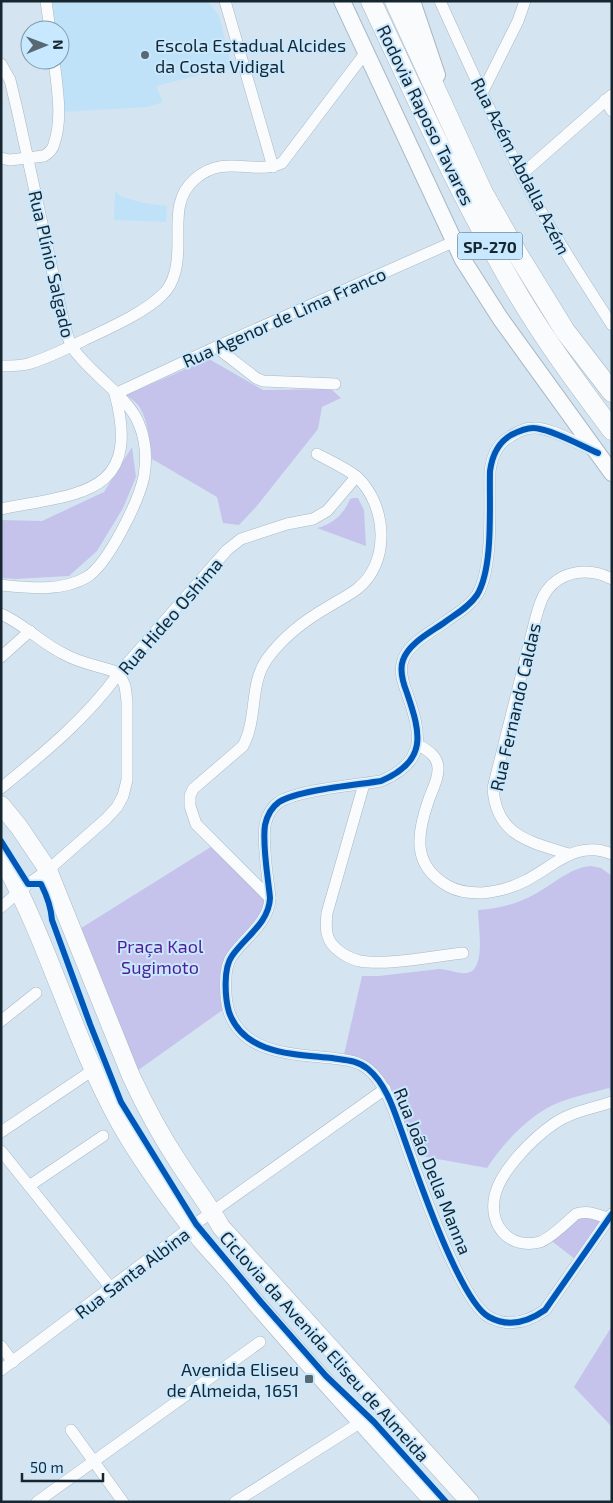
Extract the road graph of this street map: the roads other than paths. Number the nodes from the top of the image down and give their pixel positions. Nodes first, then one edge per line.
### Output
1 (46, 1) edge
2 (225, 1) edge
3 (342, 1) edge
4 (362, 1) edge
5 (371, 1) edge
6 (395, 1) edge
7 (412, 1) edge
8 (440, 1) edge
9 (525, 1) edge
10 (49, 20) edge
11 (393, 47) junction
12 (366, 52) junction
13 (1, 64) edge
14 (55, 70) edge
15 (482, 93) junction
16 (608, 98) edge
17 (612, 111) edge
18 (454, 129) junction
19 (1, 158) edge
20 (28, 158) junction
21 (273, 167) junction
22 (522, 174) junction
23 (453, 242) junction
24 (612, 325) edge
25 (72, 346) junction
26 (216, 347) junction
27 (1, 366) edge
28 (335, 384) dead end
29 (611, 390) edge
30 (115, 394) junction
31 (612, 430) edge
32 (598, 453) junction
33 (317, 454) dead end
34 (612, 473) edge
35 (356, 477) junction
36 (1, 509) edge
37 (612, 579) edge
38 (1, 585) edge
39 (1, 614) edge
40 (30, 631) junction
41 (1, 657) edge
42 (119, 673) junction
43 (418, 745) junction
44 (364, 784) junction
45 (1, 788) edge
46 (1, 805) edge
47 (569, 854) junction
48 (612, 854) edge
49 (1, 857) edge
50 (48, 870) junction
51 (19, 893) junction
52 (270, 898) junction
53 (1, 908) edge
54 (463, 953) dead end
55 (36, 993) dead end
56 (1, 1021) edge
57 (93, 1070) junction
58 (385, 1089) junction
59 (612, 1102) edge
60 (1, 1132) edge
61 (103, 1136) dead end
62 (1, 1151) edge
63 (30, 1186) junction
64 (213, 1212) junction
65 (610, 1216) edge
66 (191, 1227) junction
67 (111, 1288) junction
68 (260, 1342) dead end
69 (1, 1346) edge
70 (13, 1362) junction
71 (1, 1370) edge
72 (361, 1422) junction
73 (72, 1430) dead end
74 (94, 1461) junction
75 (37, 1502) edge
76 (123, 1502) edge
77 (235, 1502) edge
78 (434, 1502) edge
79 (470, 1502) edge

1 - 10 street
2 - 21 street
3 - 12 main road
4 - 11 highway
5 - 11 highway, Rodovia Raposo Tavares / SP-270
6 - 18 highway, Rodovia Raposo Tavares / SP-270
7 - 18 main road, Rua Azém Abdalla Azém
8 - 15 street, Rua Azém Abdalla Azém
9 - 15 street
11 - 31 highway, Rodovia Raposo Tavares / SP-270
12 - 21 street
12 - 23 main road
13 - 20 street, Rua Plínio Salgado
14 - 20 street
15 - 22 street, Rua Azém Abdalla Azém
16 - 17 street
16 - 22 street
18 - 29 highway, Rodovia Raposo Tavares / SP-270
19 - 20 street
20 - 25 street, Rua Plínio Salgado
21 - 25 street
22 - 24 street, Rua Azém Abdalla Azém
23 - 26 street, Rua Agenor de Lima Franco
23 - 32 main road
25 - 27 street
25 - 30 street, Rua Plínio Salgado
26 - 28 street
26 - 30 street, Rua Agenor de Lima Franco
30 - 36 street
30 - 38 street, Rua Plínio Salgado
32 - 34 main road
32 - 43 street
33 - 35 street
35 - 42 street, Rua Hideo Oshima
35 - 52 street
37 - 47 street, Rua Fernando Caldas
39 - 40 street
40 - 41 street
40 - 42 street
42 - 45 street, Rua Hideo Oshima
42 - 50 street
43 - 44 street, Rua João Della Manna
43 - 47 street
44 - 52 street, Rua João Della Manna
44 - 54 street
46 - 50 main road
47 - 48 street
49 - 51 main road
50 - 51 street
50 - 64 main road
51 - 53 street
51 - 57 main road
52 - 58 street, Rua João Della Manna
55 - 56 street
57 - 60 street
57 - 66 main road
58 - 64 street, Rua Santa Albina
58 - 65 street, Rua João Della Manna
59 - 65 street
61 - 63 street
62 - 63 street
63 - 67 street
64 - 66 street, Rua Santa Albina
64 - 79 main road
66 - 67 street, Rua Santa Albina
66 - 72 main road
67 - 70 street, Rua Santa Albina
68 - 74 street
69 - 70 street
70 - 71 street, Rua Santa Albina
72 - 77 street
72 - 78 main road
73 - 74 street
74 - 75 street
74 - 76 street

